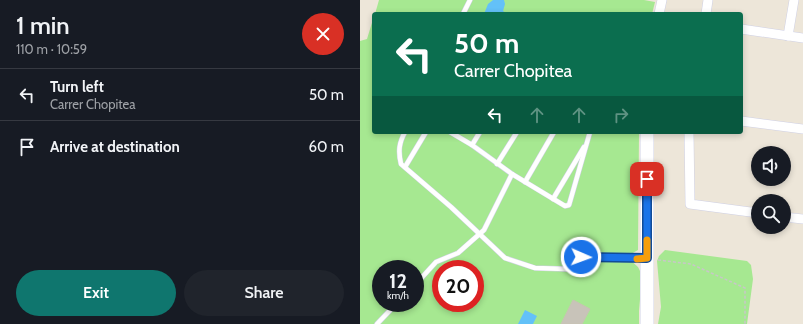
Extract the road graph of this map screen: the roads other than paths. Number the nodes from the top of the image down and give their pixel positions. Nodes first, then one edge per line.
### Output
1 (470, 0) edge
2 (662, 0) edge
3 (708, 0) edge
4 (794, 0) edge
5 (464, 12) edge
6 (659, 12) edge
7 (706, 12) edge
8 (743, 29) edge
9 (788, 36) junction
10 (803, 38) edge
11 (743, 121) edge
12 (803, 129) edge
13 (404, 134) edge
14 (425, 134) edge
15 (453, 134) edge
16 (479, 134) edge
17 (516, 134) edge
18 (553, 134) edge
19 (589, 134) edge
20 (647, 134) edge
21 (690, 134) edge
22 (587, 142) junction
23 (472, 146) junction
24 (497, 164) junction
25 (405, 167) junction
26 (512, 174) junction
27 (525, 182) junction
28 (553, 198) junction
29 (751, 212) edge
30 (791, 218) edge
31 (803, 219) edge
32 (479, 234) junction
33 (651, 259) junction
34 (424, 275) edge
35 (389, 312) edge
36 (377, 324) edge
37 (647, 324) edge

1 - 5 lane
2 - 6 street
3 - 7 street
4 - 9 street
8 - 9 street
9 - 10 street
11 - 12 street
13 - 25 lane
14 - 25 lane
15 - 23 lane
16 - 23 lane
17 - 24 lane
18 - 27 lane
19 - 22 lane
20 - 33 street
21 - 29 street
22 - 28 lane
22 - 28 lane
23 - 24 lane
24 - 26 lane
25 - 32 lane
26 - 27 lane
26 - 32 lane
27 - 28 lane
30 - 31 street
32 - 33 lane
32 - 34 lane
33 - 37 street
35 - 36 lane

